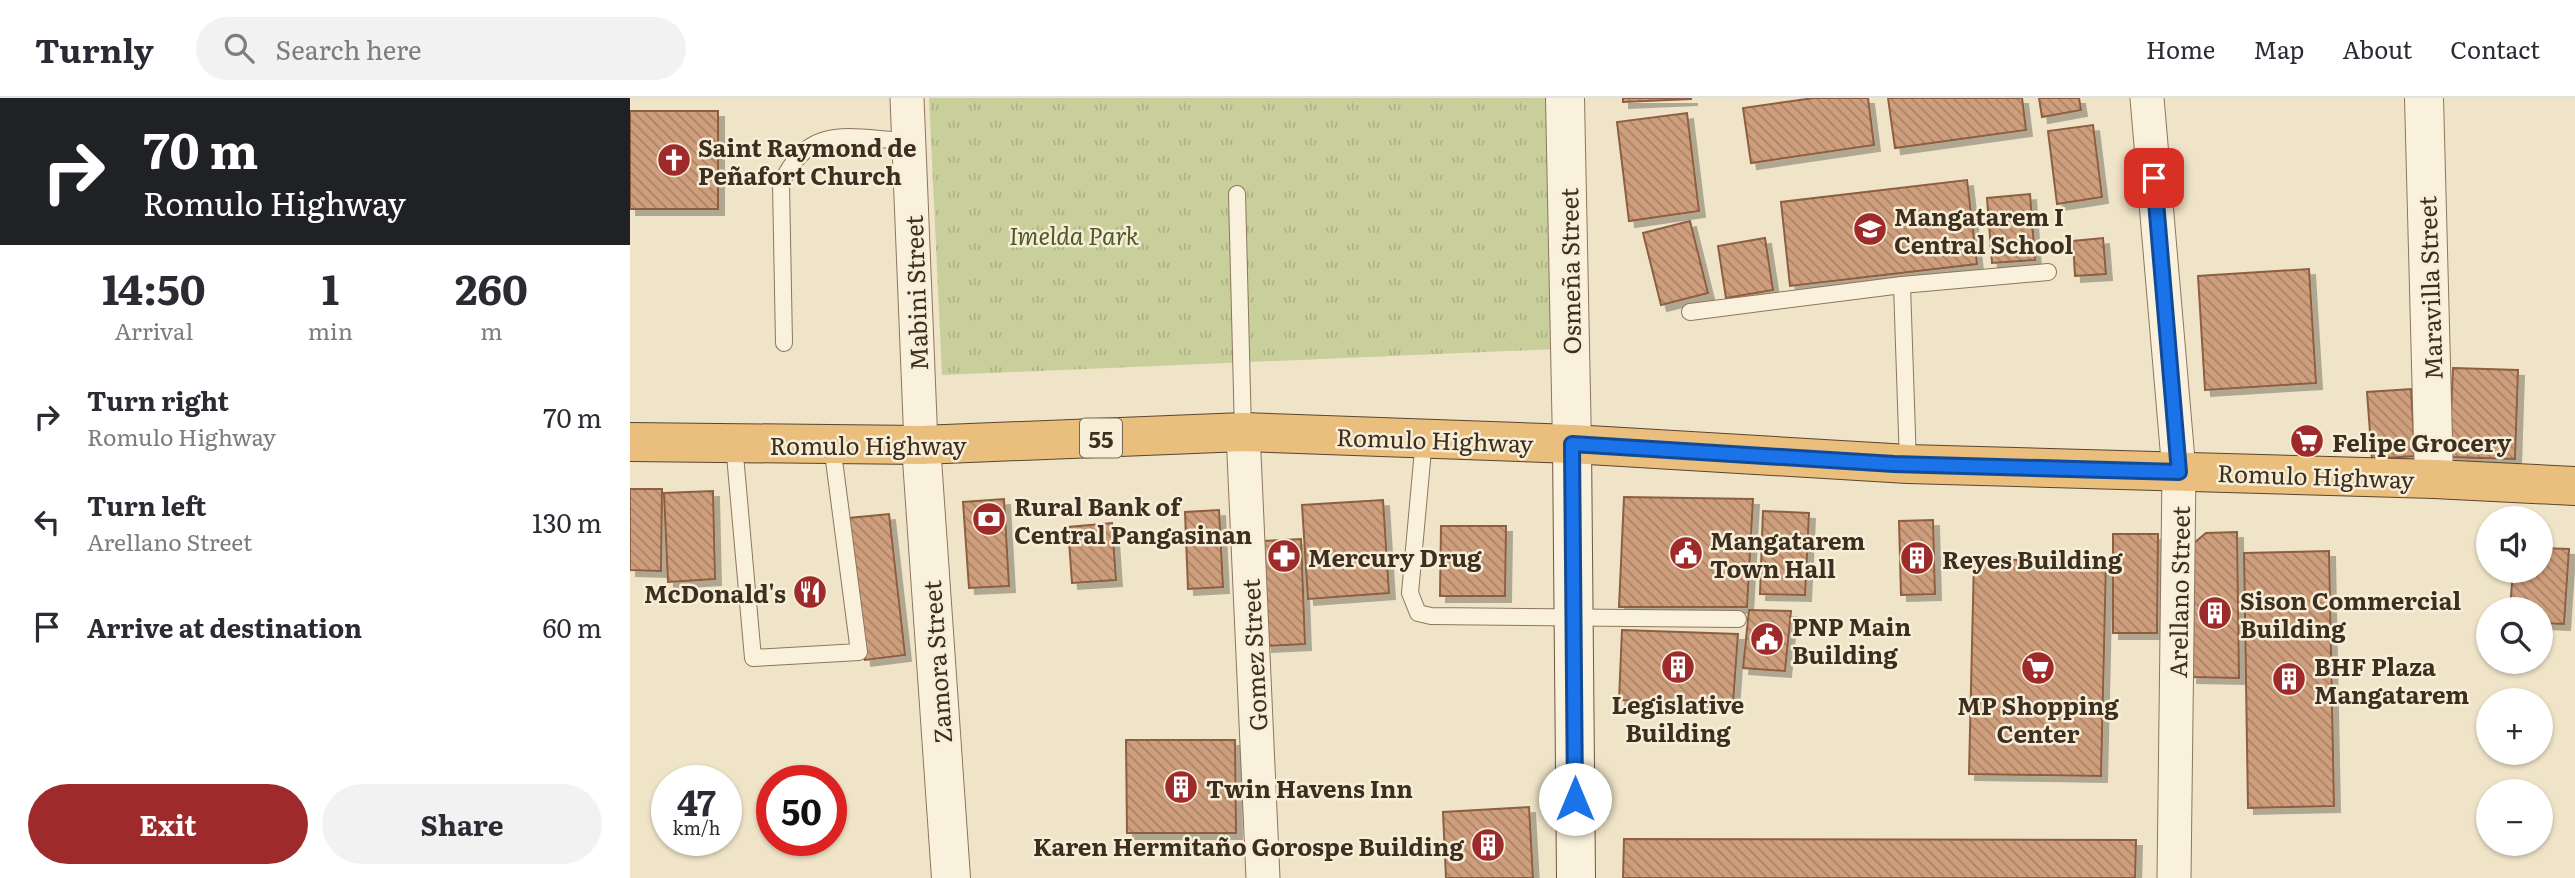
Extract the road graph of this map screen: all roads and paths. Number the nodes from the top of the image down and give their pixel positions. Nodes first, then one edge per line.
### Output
1 (907, 98) edge
2 (1565, 98) edge
3 (2147, 98) edge
4 (2424, 98) edge
5 (909, 141) junction
6 (1237, 194) dead end
7 (2048, 272) dead end
8 (1902, 285) junction
9 (1690, 312) dead end
10 (784, 343) dead end
11 (1243, 432) junction
12 (1424, 439) junction
13 (630, 442) edge
14 (734, 444) junction
15 (1572, 444) junction
16 (832, 445) junction
17 (921, 446) junction
18 (1908, 464) junction
19 (2179, 472) junction
20 (2434, 479) junction
21 (2575, 486) edge
22 (1574, 616) junction
23 (1738, 620) dead end
24 (951, 878) edge
25 (1263, 878) edge
26 (1576, 878) edge
27 (2174, 878) edge

1 - 5 street, Mabini Street
2 - 15 street, Osmeña Street
3 - 19 street, Arellano Street
4 - 20 street, Maravilla Street
5 - 10 lane
5 - 17 street, Mabini Street
6 - 11 lane
7 - 8 lane
8 - 9 lane
8 - 18 lane
11 - 12 highway, Romulo Highway / 55
11 - 17 highway, Romulo Highway / 55
11 - 25 street, Gomez Street
12 - 15 highway, Romulo Highway / 55
12 - 22 lane
13 - 14 highway, Romulo Highway / 55
14 - 16 highway, Romulo Highway / 55
14 - 16 lane
15 - 18 highway, Romulo Highway / 55
15 - 22 street, Osmeña Street
16 - 17 highway, Romulo Highway / 55
17 - 24 street, Zamora Street
18 - 19 highway, Romulo Highway / 55
19 - 20 highway, Romulo Highway / 55
19 - 27 street, Arellano Street
20 - 21 highway, Romulo Highway / 55
22 - 23 lane
22 - 26 street, Osmeña Street

